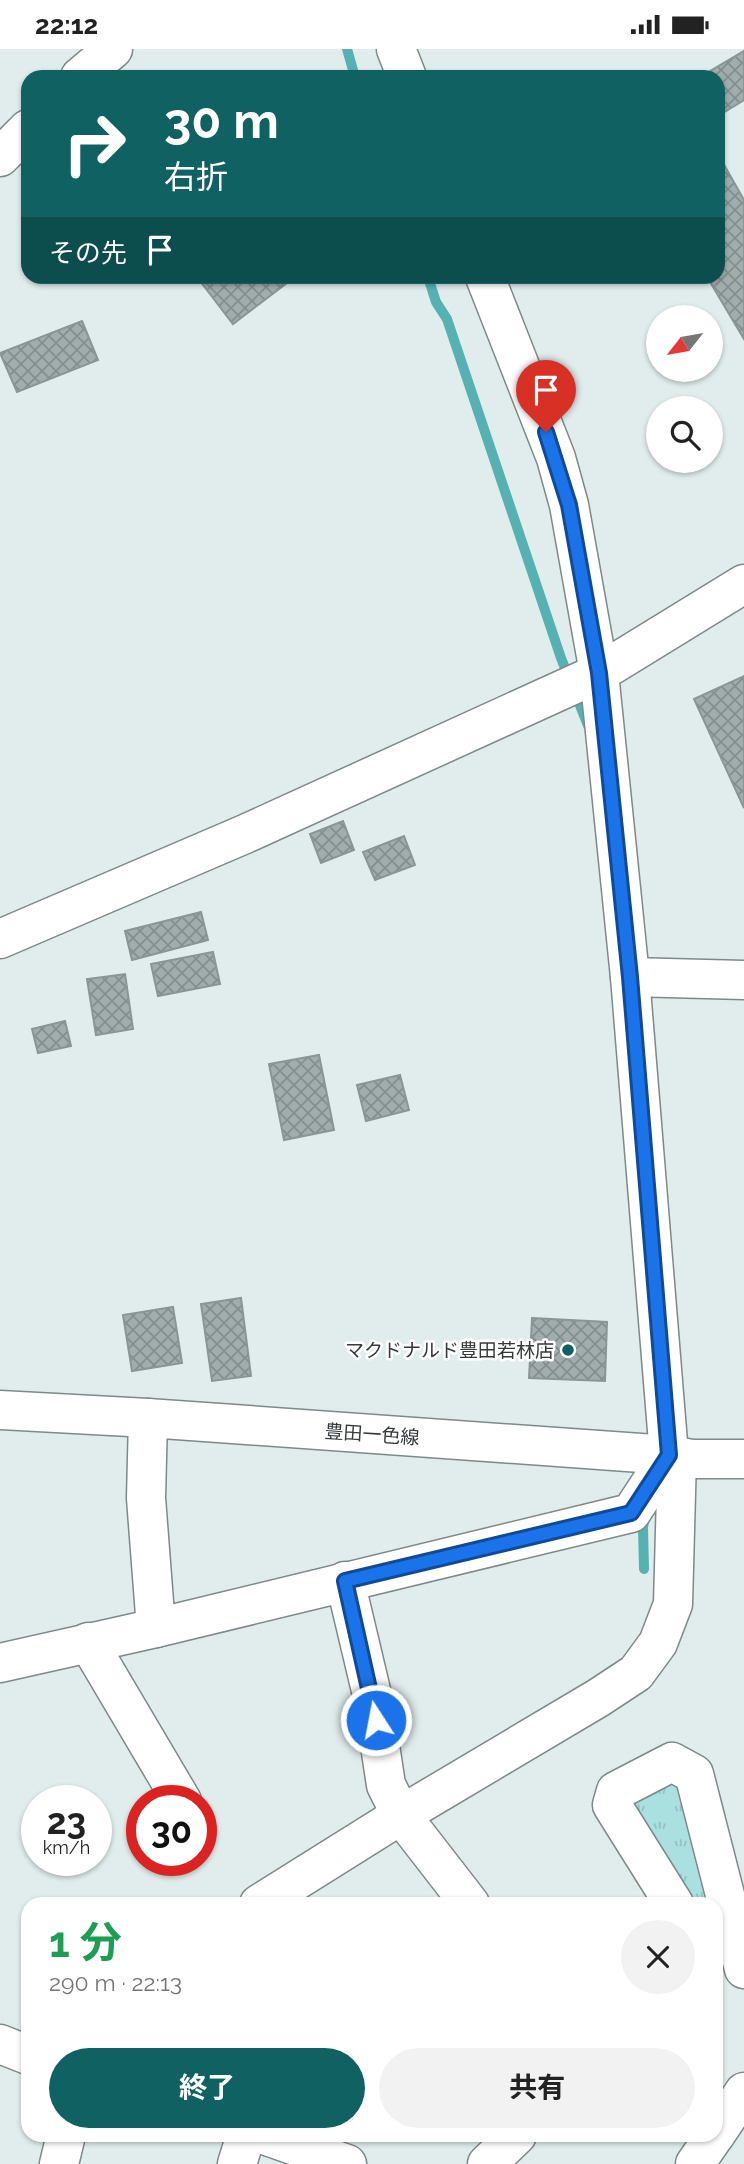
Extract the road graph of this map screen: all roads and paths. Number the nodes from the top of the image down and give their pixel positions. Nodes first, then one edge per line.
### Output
1 (113, 49) edge
2 (396, 49) edge
3 (88, 70) edge
4 (404, 70) edge
5 (21, 136) edge
6 (0, 156) edge
7 (488, 284) edge
8 (744, 584) edge
9 (599, 673) junction
10 (0, 939) edge
11 (630, 977) junction
12 (744, 979) edge
13 (0, 1410) edge
14 (148, 1418) junction
15 (673, 1456) junction
16 (744, 1459) edge
17 (345, 1581) junction
18 (156, 1628) junction
19 (88, 1642) junction
20 (0, 1663) edge
21 (173, 1785) edge
22 (401, 1815) junction
23 (270, 1897) edge
24 (465, 1897) edge
25 (670, 1897) edge
26 (744, 1969) edge
27 (723, 1971) edge
28 (744, 1983) edge
29 (0, 2044) edge
30 (21, 2052) edge
31 (744, 2092) edge
32 (723, 2122) edge
33 (64, 2142) edge
34 (244, 2142) edge
35 (284, 2142) edge
36 (510, 2142) edge
37 (710, 2142) edge
38 (59, 2164) edge
39 (237, 2164) edge
40 (347, 2164) edge
41 (487, 2164) edge
42 (695, 2164) edge

1 - 3 street
2 - 4 street
5 - 6 street
7 - 9 street
8 - 9 street
9 - 10 street
9 - 11 street
11 - 12 street
11 - 15 street
13 - 14 street, 豊田一色線
14 - 15 street, 豊田一色線
14 - 18 street
15 - 16 street, 豊田一色線
15 - 17 street
15 - 22 street
17 - 18 street
17 - 22 street
18 - 19 street
19 - 20 street
19 - 21 street
22 - 23 street
22 - 24 street
25 - 26 street
27 - 28 street
29 - 30 street
31 - 32 street
33 - 38 street
34 - 39 street
35 - 40 street
36 - 41 street
37 - 42 street

